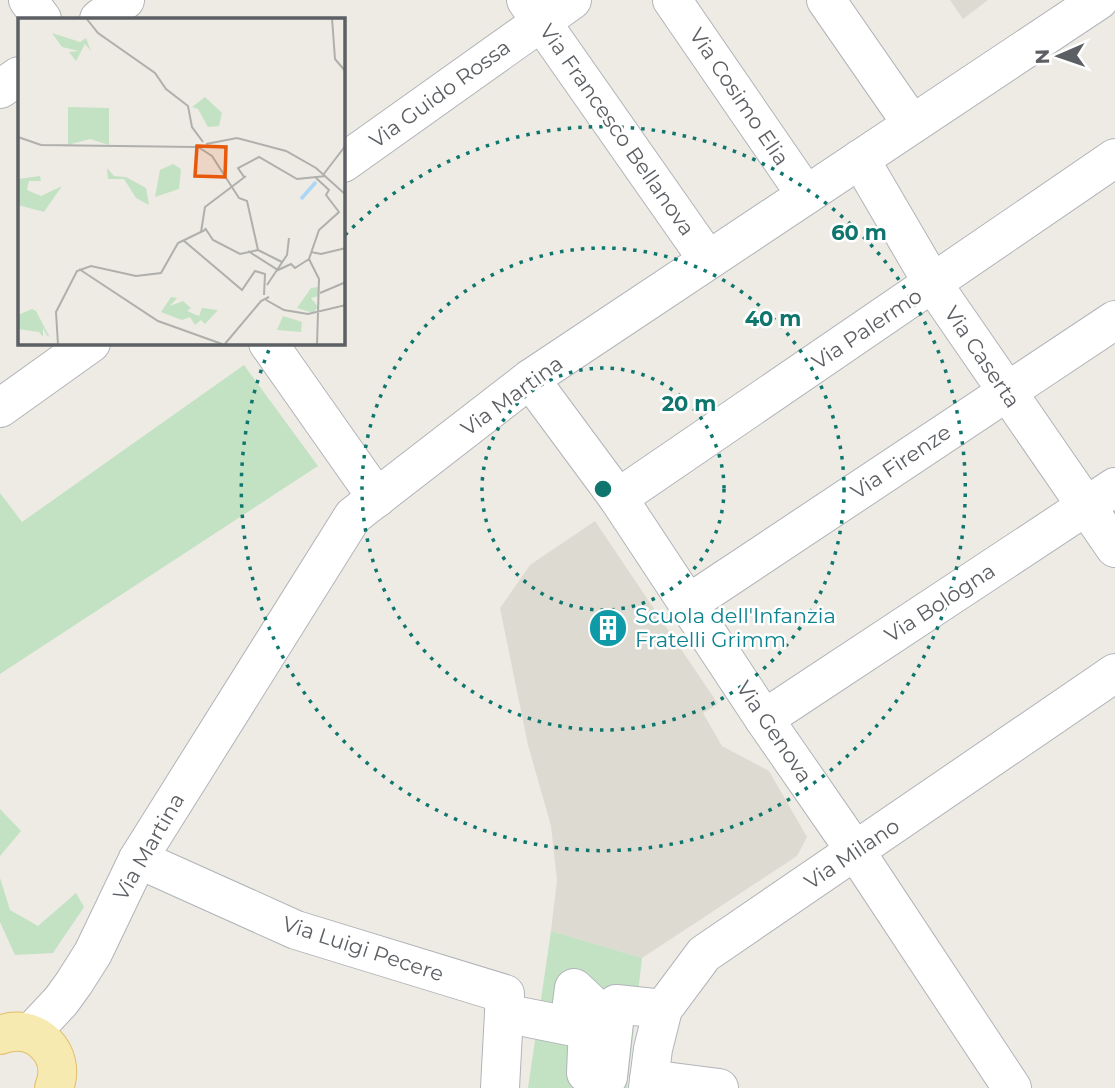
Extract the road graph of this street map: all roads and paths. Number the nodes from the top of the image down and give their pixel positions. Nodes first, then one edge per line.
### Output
1 (28, 0) edge
2 (125, 0) edge
3 (572, 0) edge
4 (672, 0) edge
5 (826, 0) edge
6 (1101, 0) edge
7 (533, 11) edge
8 (41, 18) edge
9 (100, 18) edge
10 (1115, 19) edge
11 (18, 77) edge
12 (0, 89) edge
13 (912, 124) junction
14 (1115, 158) edge
15 (860, 159) junction
16 (345, 161) edge
17 (806, 195) junction
18 (708, 260) junction
19 (933, 284) junction
20 (1115, 320) edge
21 (88, 345) edge
22 (269, 345) edge
23 (530, 379) junction
24 (1006, 392) junction
25 (0, 408) edge
26 (1101, 497) edge
27 (377, 498) junction
28 (618, 498) junction
29 (1115, 548) edge
30 (688, 604) junction
31 (1115, 673) edge
32 (764, 719) junction
33 (856, 852) junction
34 (138, 859) junction
35 (663, 1009) junction
36 (504, 1013) junction
37 (27, 1043) edge
38 (648, 1084) edge
39 (500, 1088) edge
40 (719, 1088) edge
41 (1012, 1088) edge

1 - 8 street
2 - 9 street
3 - 7 street, Via Guido Rossa
4 - 17 street, Via Cosimo Elia
5 - 13 street
6 - 10 street
6 - 13 street, Via Martina
7 - 16 street, Via Guido Rossa
7 - 18 street, Via Francesco Bellanova
11 - 12 street
13 - 15 street, Via Martina
14 - 19 street, Via Palermo
15 - 17 street, Via Martina
15 - 19 street, Via Caserta
17 - 18 street, Via Martina
18 - 23 street, Via Martina
19 - 24 street, Via Caserta
19 - 28 street, Via Palermo
20 - 24 street, Via Firenze
21 - 25 street
22 - 27 street
23 - 27 street, Via Martina
23 - 28 street, Via Genova
24 - 26 street, Via Caserta
24 - 30 street, Via Firenze
26 - 29 street, Via Caserta
26 - 32 street, Via Bologna
27 - 34 street, Via Martina
28 - 30 street, Via Genova
30 - 32 street, Via Genova
31 - 33 street, Via Milano
32 - 33 street, Via Genova
33 - 35 street, Via Milano
33 - 41 street, Via Genova
34 - 36 street, Via Luigi Pecere
34 - 37 street, Via Martina
35 - 36 street
35 - 38 street, Via Milano
36 - 39 street
38 - 40 street

